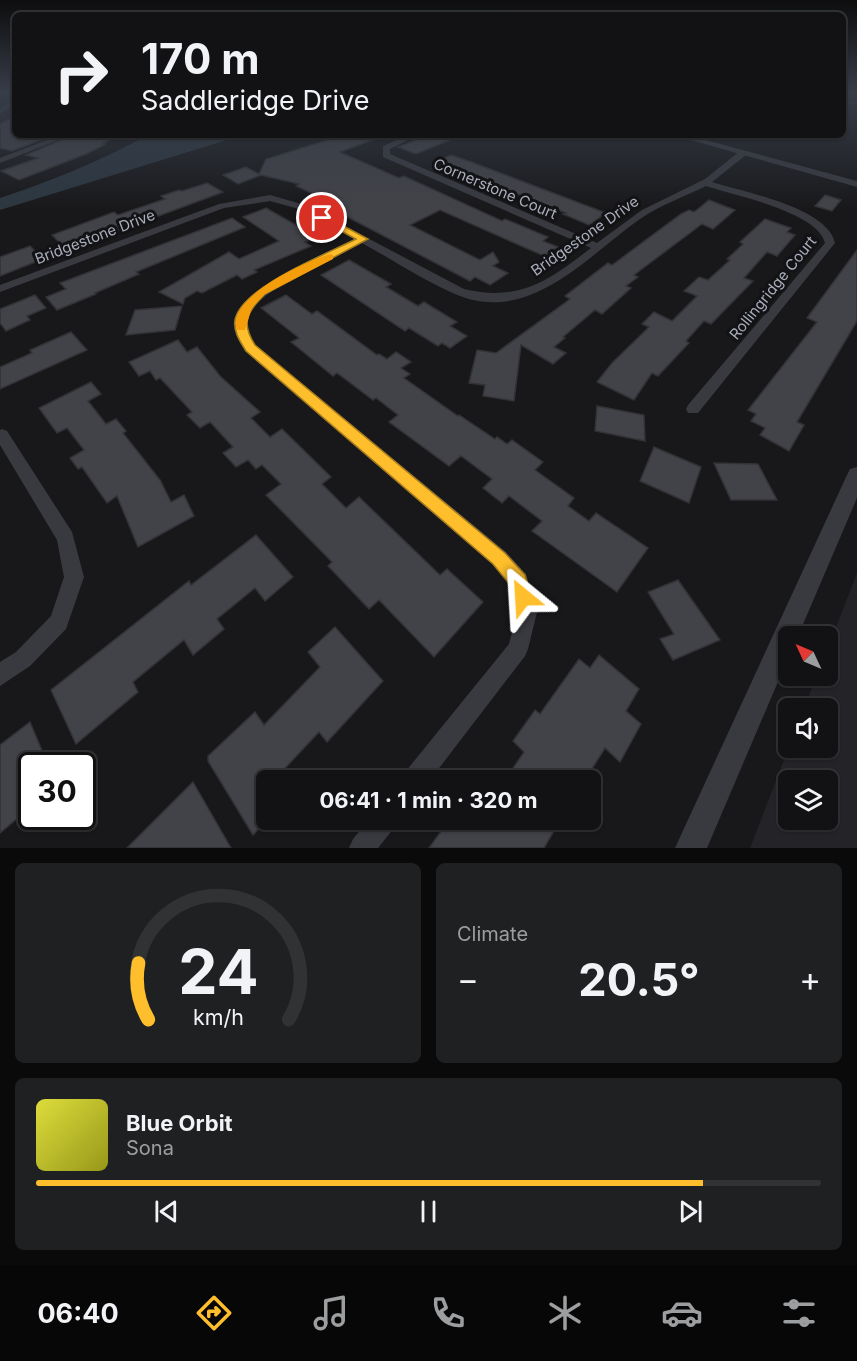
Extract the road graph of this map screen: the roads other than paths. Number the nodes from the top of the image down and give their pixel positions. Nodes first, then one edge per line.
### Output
1 (59, 138) edge
2 (408, 138) edge
3 (688, 138) edge
4 (743, 153) junction
5 (0, 161) edge
6 (705, 183) junction
7 (857, 184) edge
8 (363, 239) junction
9 (597, 247) junction
10 (0, 289) edge
11 (693, 409) dead end
12 (2, 435) dead end
13 (855, 483) edge
14 (0, 675) edge
15 (423, 770) edge
16 (376, 830) edge
17 (362, 848) edge
18 (691, 848) edge

1 - 5 street
2 - 9 street, Cornerstone Court
3 - 4 street
4 - 6 street, Bridgestone Drive
4 - 7 street
6 - 9 street, Bridgestone Drive
6 - 11 street, Rollingridge Court
8 - 9 street, Bridgestone Drive
8 - 10 street, Bridgestone Drive
8 - 15 street
12 - 14 street
13 - 18 street
16 - 17 street

